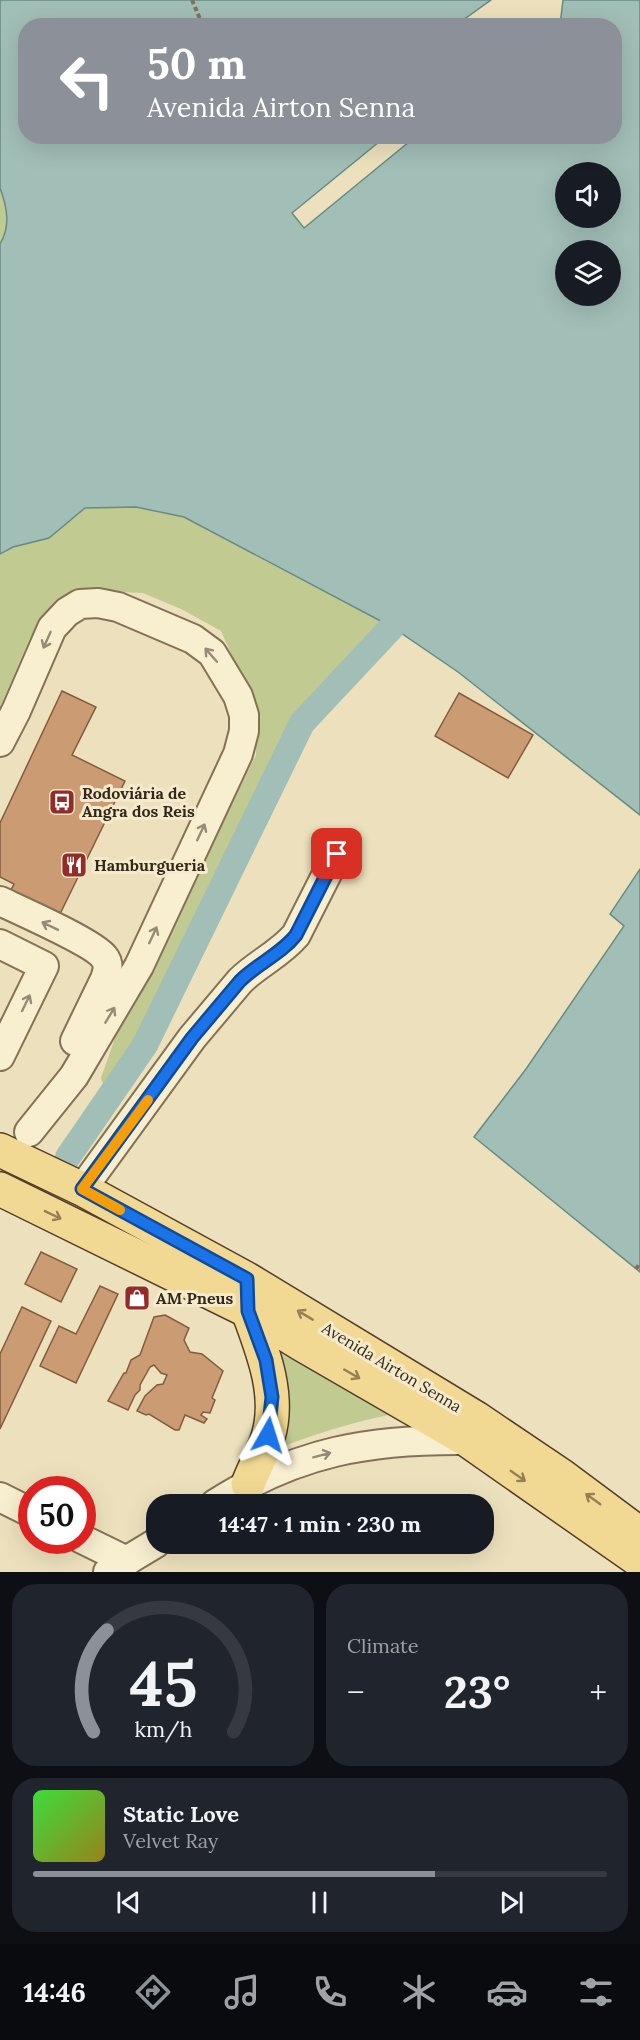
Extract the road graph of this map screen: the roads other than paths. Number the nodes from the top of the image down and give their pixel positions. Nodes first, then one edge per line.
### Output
1 (0, 742) edge
2 (337, 854) dead end
3 (0, 901) edge
4 (0, 944) edge
5 (0, 1056) edge
6 (10, 1149) edge
7 (0, 1189) edge
8 (82, 1189) junction
9 (248, 1295) junction
10 (467, 1440) junction
11 (248, 1484) junction
12 (232, 1494) edge
13 (0, 1497) edge
14 (18, 1506) edge
15 (640, 1534) edge
16 (146, 1549) edge
17 (96, 1550) edge
18 (640, 1561) edge
19 (117, 1567) edge

6 -> 1 street
2 - 8 street
6 -> 3 street
5 -> 4 street
6 - 8 main road, Avenida Airton Senna
7 -> 9 main road
8 - 9 main road, Avenida Airton Senna
9 -> 10 main road
9 - 11 main road
15 -> 9 main road, Avenida Airton Senna
11 -> 10 street
10 -> 18 main road
11 - 12 street
13 - 14 street
16 - 19 street
17 - 19 street

